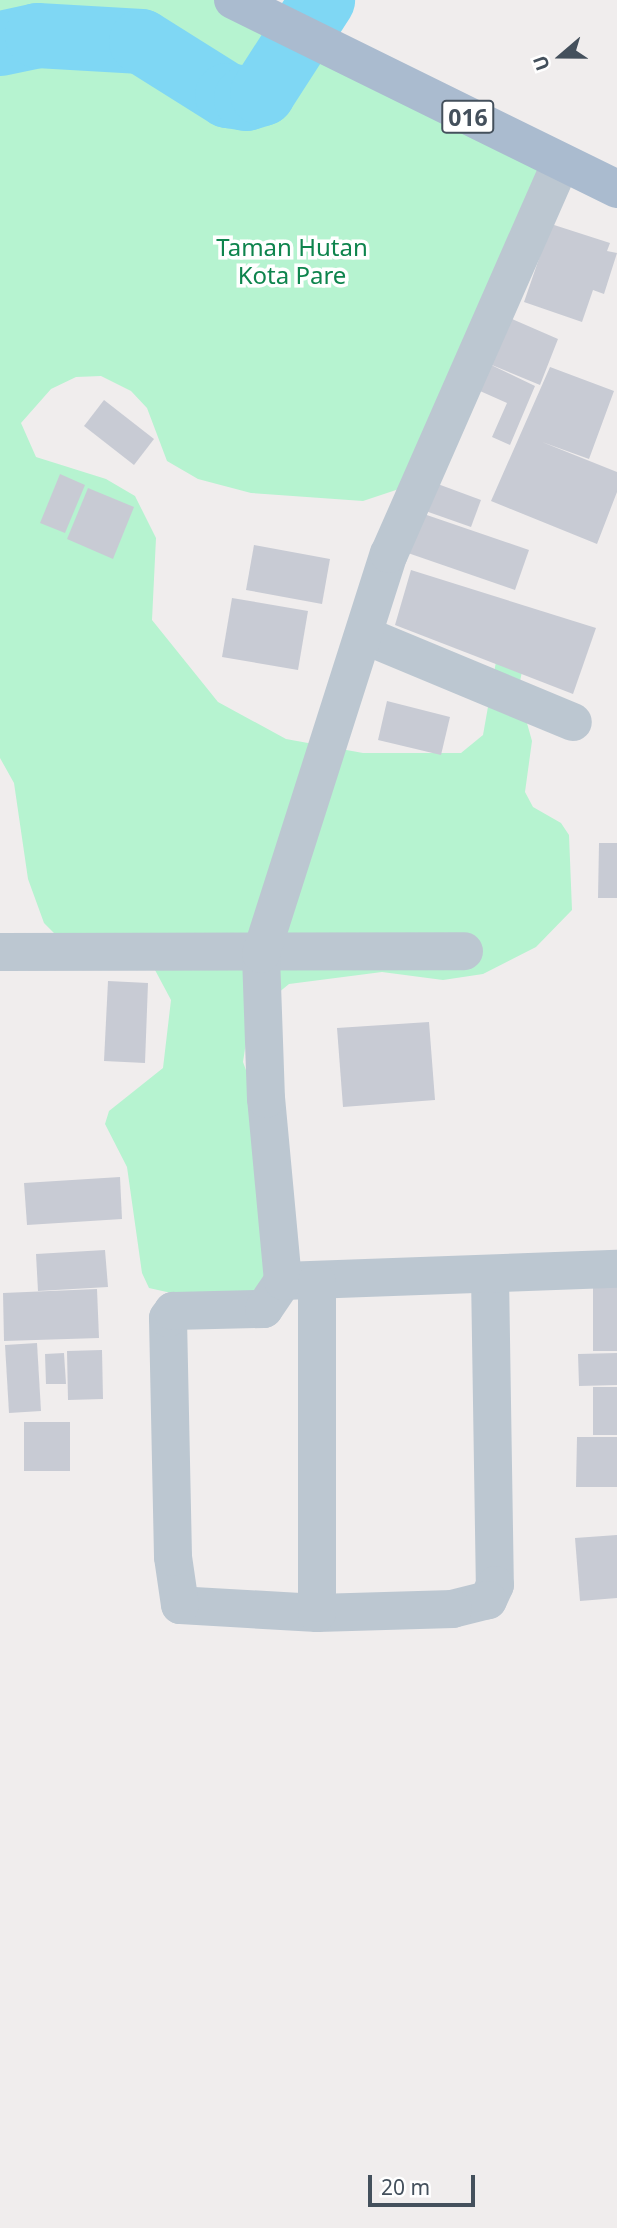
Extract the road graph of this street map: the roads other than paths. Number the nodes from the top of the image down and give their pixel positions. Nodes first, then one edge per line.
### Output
1 (233, 0) edge
2 (561, 163) junction
3 (617, 189) edge
4 (366, 636) junction
5 (573, 722) dead end
6 (464, 951) dead end
7 (0, 952) edge
8 (261, 954) junction
9 (617, 1269) edge
10 (490, 1275) junction
11 (300, 1282) junction
12 (317, 1612) junction

1 - 2 main road, 016
2 - 3 main road, 016
2 - 4 street
4 - 5 street
4 - 8 street
6 - 8 street
7 - 8 street
8 - 11 street
9 - 10 street
10 - 11 street
10 - 12 street
11 - 12 street
11 - 12 street

